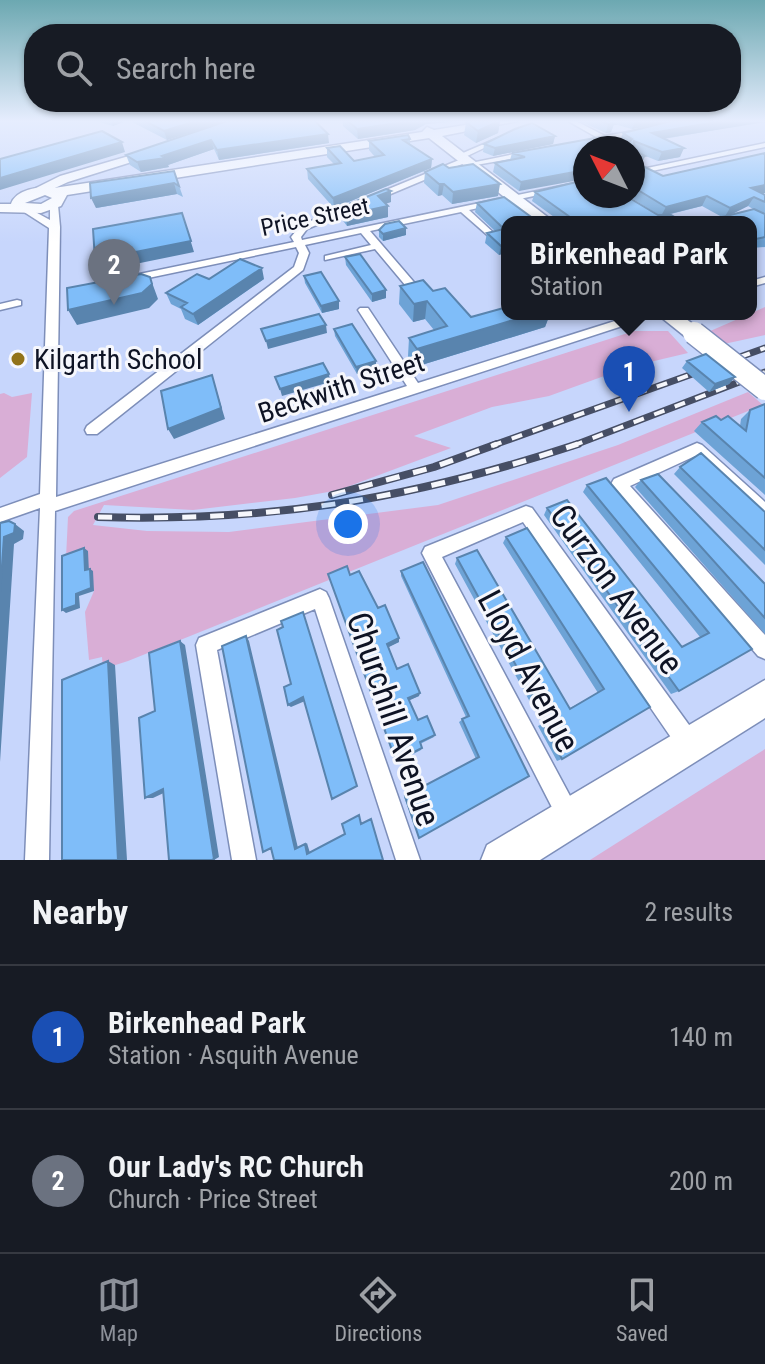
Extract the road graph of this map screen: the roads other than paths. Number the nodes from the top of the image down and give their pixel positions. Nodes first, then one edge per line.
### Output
1 (132, 161) edge
2 (268, 161) edge
3 (462, 161) edge
4 (466, 161) edge
5 (646, 161) edge
6 (689, 161) edge
7 (734, 162) edge
8 (657, 168) junction
9 (645, 170) edge
10 (703, 170) edge
11 (672, 177) edge
12 (573, 186) edge
13 (57, 194) junction
14 (515, 198) junction
15 (24, 203) junction
16 (0, 205) edge
17 (463, 209) junction
18 (538, 216) edge
19 (55, 227) junction
20 (364, 230) junction
21 (493, 237) edge
22 (300, 242) junction
23 (378, 246) junction
24 (328, 258) dead end
25 (111, 283) edge
26 (415, 290) edge
27 (17, 303) dead end
28 (0, 307) edge
29 (364, 310) dead end
30 (630, 320) edge
31 (676, 320) edge
32 (415, 388) junction
33 (765, 389) edge
34 (92, 430) dead end
35 (47, 503) junction
36 (765, 512) edge
37 (0, 515) edge
38 (431, 553) joint
39 (765, 649) edge
40 (765, 698) edge
41 (689, 744) junction
42 (570, 819) junction
43 (37, 860) edge
44 (244, 860) edge
45 (408, 860) edge
46 (502, 860) edge

1 - 13 main road
2 - 13 main road
3 - 22 street
4 - 14 main road
5 - 8 street
6 - 8 street
7 - 10 street
8 - 9 street
8 - 11 street
12 - 14 street, Price Street
13 - 15 main road
13 - 19 street
14 - 17 street, Price Street
14 - 18 main road
15 - 16 main road
15 - 19 street
17 - 20 street, Price Street
17 - 21 street
19 - 35 street
20 - 22 street, Price Street
20 - 23 street
22 - 25 street, Price Street
22 - 34 street
23 - 24 street
23 - 26 street
27 - 28 street
29 - 32 street
30 - 32 street, Beckwith Street
31 - 33 main road, bridge
32 - 35 street, Beckwith Street
35 - 37 street, Beckwith Street
35 - 43 street
36 - 39 street
38 - 41 street, Curzon Avenue
38 - 42 street, Lloyd Avenue
40 - 41 main road
41 - 42 main road
42 - 46 main road
44 - 45 street, Churchill Avenue

